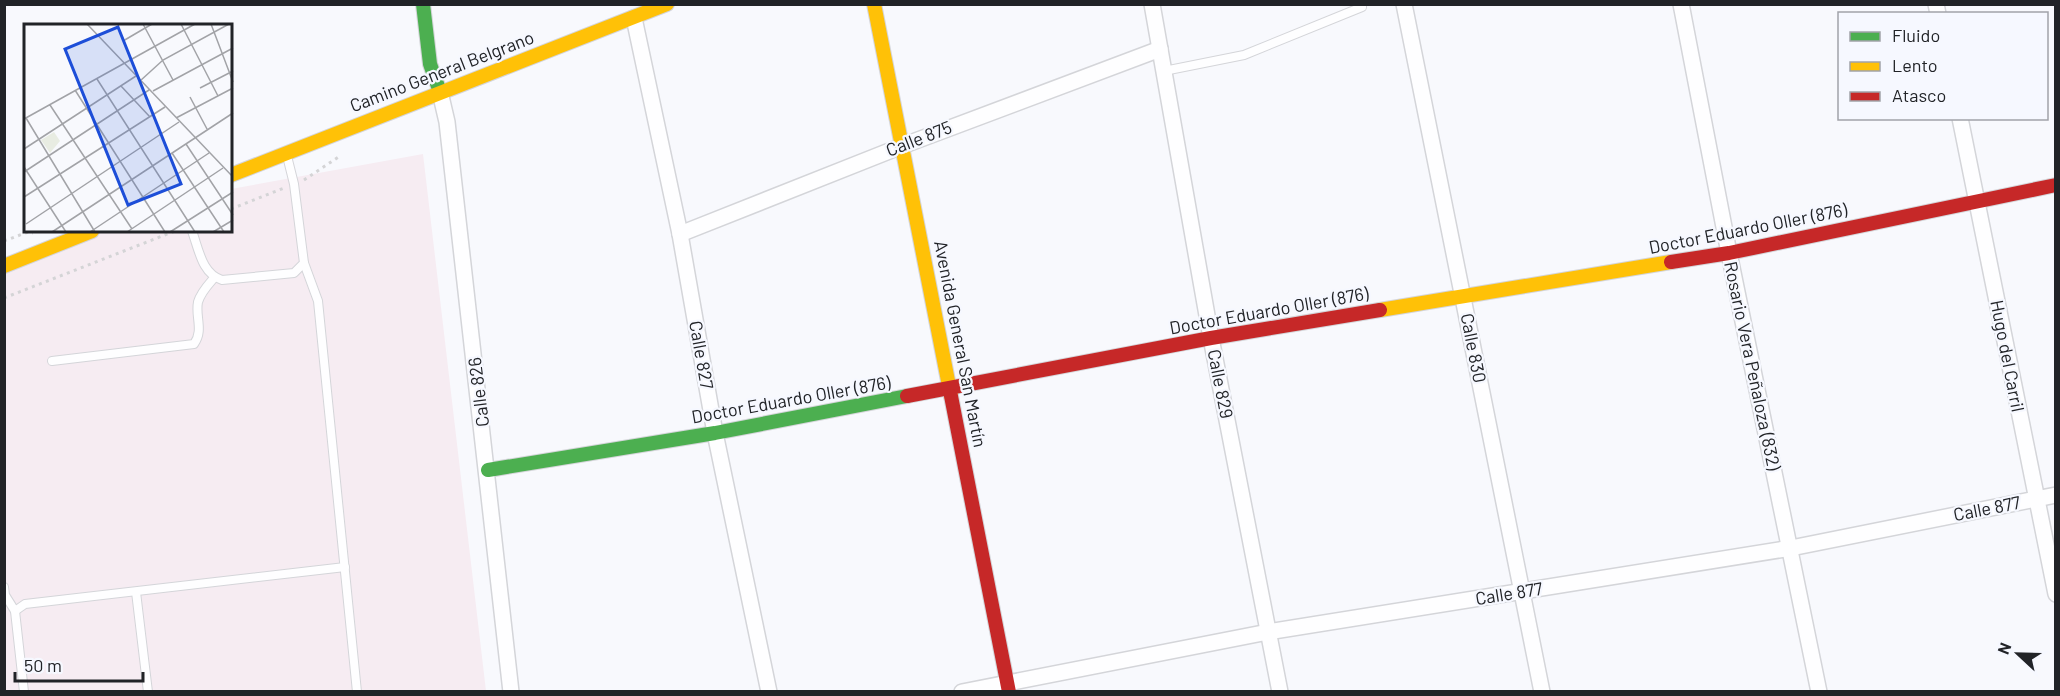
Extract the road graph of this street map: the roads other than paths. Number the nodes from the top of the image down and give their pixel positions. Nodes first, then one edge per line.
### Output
1 (423, 4) edge
2 (667, 4) edge
3 (874, 4) edge
4 (1152, 4) edge
5 (1404, 4) edge
6 (1681, 4) edge
7 (1362, 7) dead end
8 (634, 18) junction
9 (1160, 49) junction
10 (1164, 71) junction
11 (440, 92) junction
12 (1960, 120) edge
13 (902, 146) junction
14 (286, 152) junction
15 (232, 175) edge
16 (2055, 186) edge
17 (1978, 202) junction
18 (89, 232) edge
19 (192, 232) edge
20 (680, 234) junction
21 (1729, 253) junction
22 (304, 263) junction
23 (4, 266) edge
24 (214, 278) junction
25 (1462, 297) junction
26 (1211, 338) junction
27 (52, 361) dead end
28 (950, 389) junction
29 (715, 433) junction
30 (488, 470) junction
31 (2055, 495) edge
32 (2035, 500) junction
33 (1791, 548) junction
34 (345, 567) junction
35 (4, 587) edge
36 (136, 592) junction
37 (1521, 592) junction
38 (2055, 594) edge
39 (15, 611) junction
40 (1268, 632) junction
41 (1008, 687) edge
42 (24, 692) edge
43 (148, 692) edge
44 (357, 692) edge
45 (511, 692) edge
46 (769, 692) edge
47 (962, 692) edge
48 (1280, 692) edge
49 (1542, 692) edge
50 (1819, 692) edge

1 - 11 street
2 - 8 street, Camino General Belgrano
3 - 13 street, Avenida General San Martín
4 - 9 street, Calle 829
5 - 25 street, Calle 830
6 - 21 street, Rosario Vera Peñaloza (832)
7 - 10 lane
8 - 11 street, Camino General Belgrano
8 - 20 street, Calle 827
9 - 10 street, Calle 829
9 - 13 street, Calle 875
10 - 26 street, Calle 829
11 - 14 street, Camino General Belgrano
11 - 30 street, Calle 826
12 - 17 street, Hugo del Carril
13 - 20 street, Calle 875
13 - 28 street, Avenida General San Martín
14 - 15 street, Camino General Belgrano
14 - 22 lane
16 - 17 street, Doctor Eduardo Oller (876)
17 - 21 street, Doctor Eduardo Oller (876)
17 - 32 street, Hugo del Carril
18 - 23 street
19 - 24 lane
20 - 29 street, Calle 827
21 - 25 street, Doctor Eduardo Oller (876)
21 - 33 street, Rosario Vera Peñaloza (832)
22 - 24 lane
22 - 34 lane
24 - 27 lane
25 - 26 street, Doctor Eduardo Oller (876)
25 - 37 street, Calle 830
26 - 28 street, Doctor Eduardo Oller (876)
26 - 40 street, Calle 829
28 - 29 street, Doctor Eduardo Oller (876)
28 - 41 street, Avenida General San Martín
29 - 30 street, Doctor Eduardo Oller (876)
29 - 46 street, Calle 827
30 - 45 street, Calle 826
31 - 32 street, Calle 877
32 - 33 street, Calle 877
32 - 38 street, Hugo del Carril
33 - 37 street, Calle 877
33 - 50 street, Rosario Vera Peñaloza (832)
34 - 36 lane
34 - 44 lane
35 - 39 lane
36 - 39 lane
36 - 43 lane
37 - 40 street, Calle 877
37 - 49 street, Calle 830
39 - 42 lane
40 - 41 street, Calle 877
40 - 48 street, Calle 829
41 - 47 street, Calle 877

